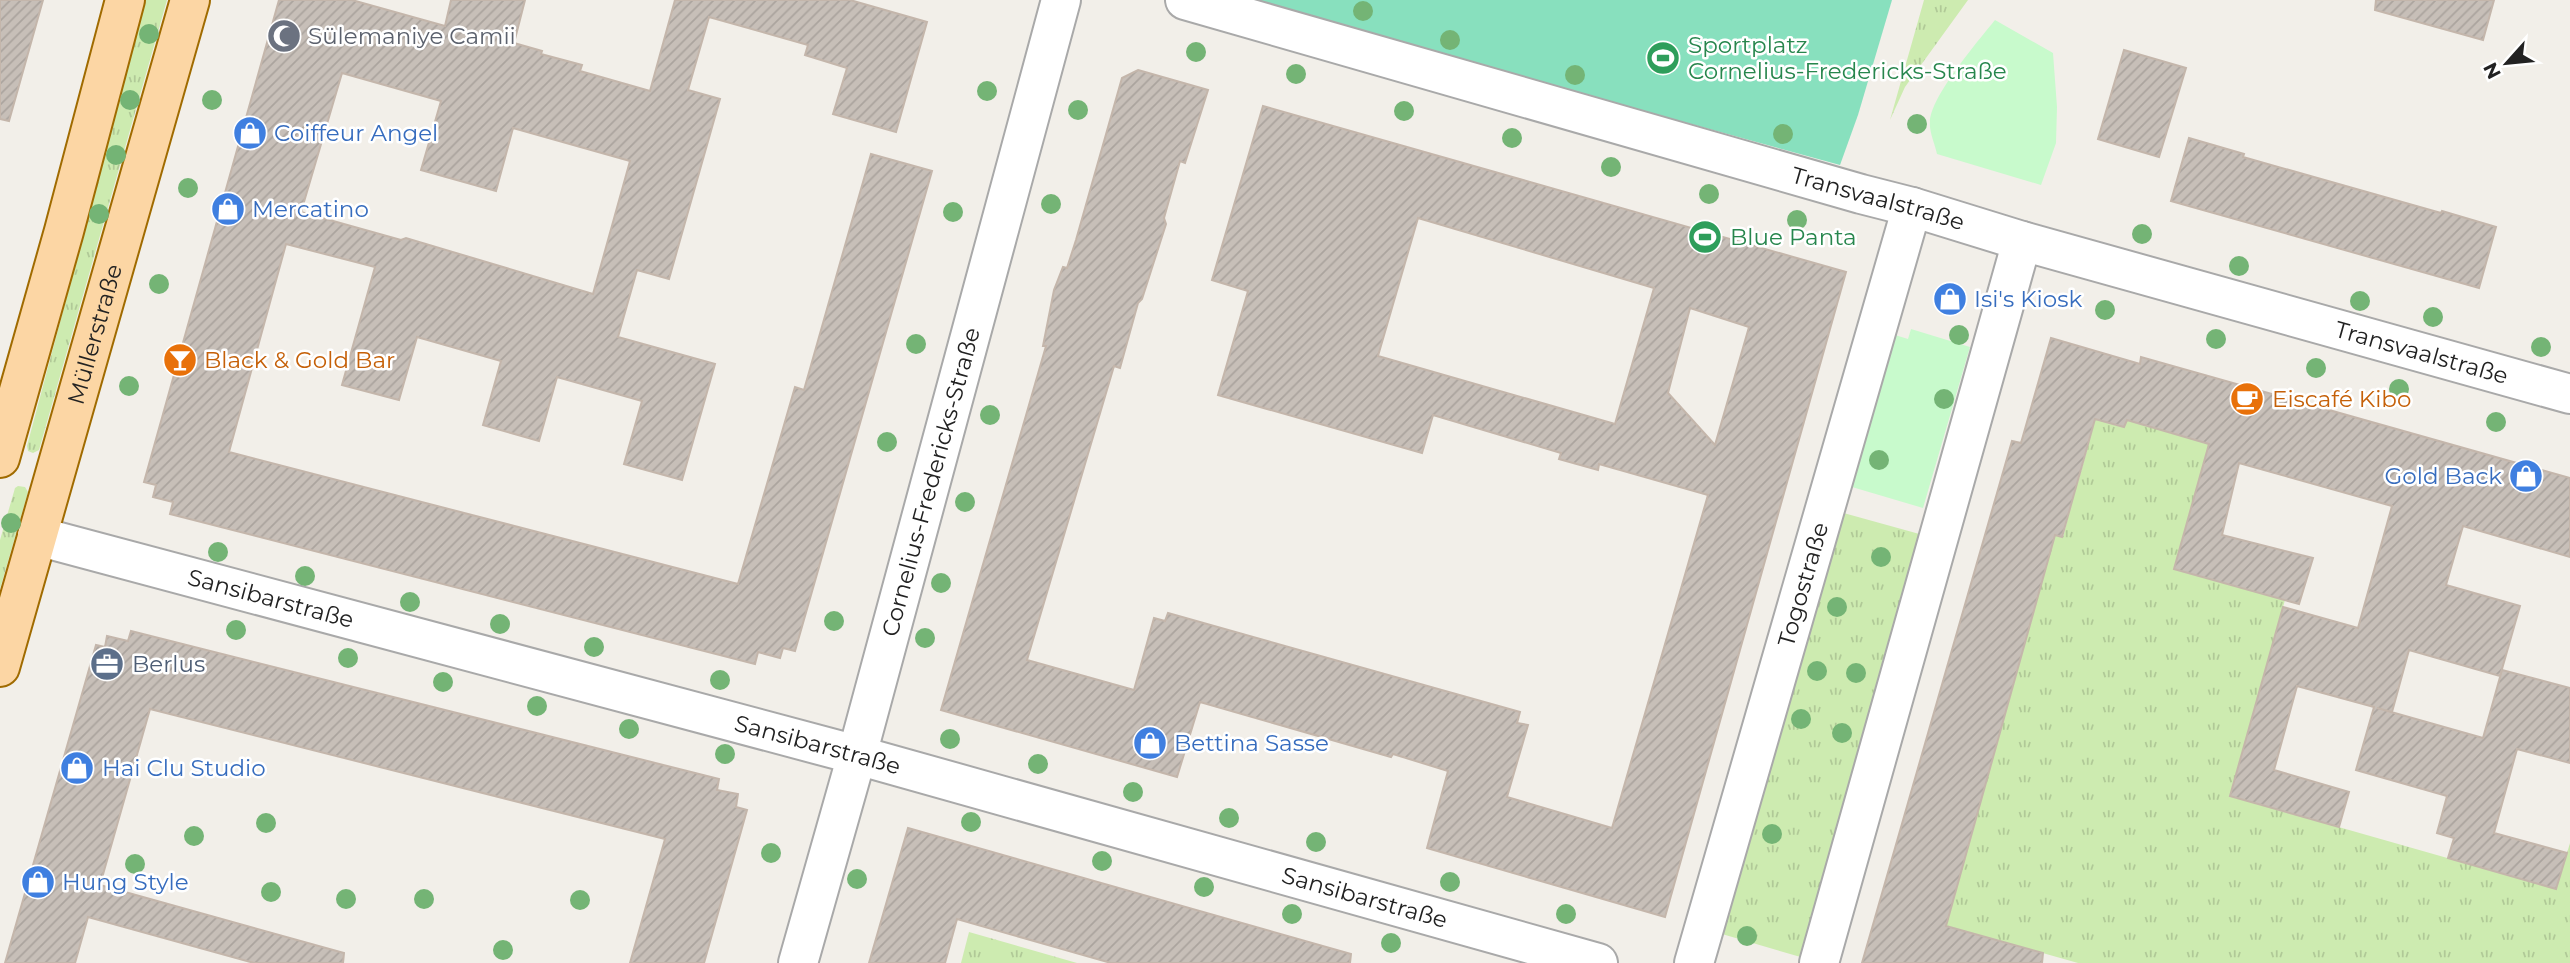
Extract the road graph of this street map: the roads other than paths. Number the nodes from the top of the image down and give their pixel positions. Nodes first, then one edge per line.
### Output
1 (125, 0) edge
2 (190, 0) edge
3 (1061, 0) edge
4 (1185, 0) edge
5 (1912, 206) junction
6 (2022, 241) junction
7 (2570, 394) edge
8 (0, 458) edge
9 (37, 536) junction
10 (0, 667) edge
11 (858, 755) junction
12 (798, 963) edge
13 (1598, 963) edge
14 (1694, 963) edge
15 (1819, 963) edge

1 - 8 main road
2 - 9 main road, Müllerstraße
3 - 11 street, Cornelius-Fredericks-Straße
4 - 5 street, Transvaalstraße
5 - 6 street, Transvaalstraße
5 - 14 street, Togostraße
6 - 7 street, Transvaalstraße
6 - 15 street
9 - 10 main road, Müllerstraße
9 - 11 street, Sansibarstraße
11 - 12 street, Cornelius-Fredericks-Straße
11 - 13 street, Sansibarstraße

